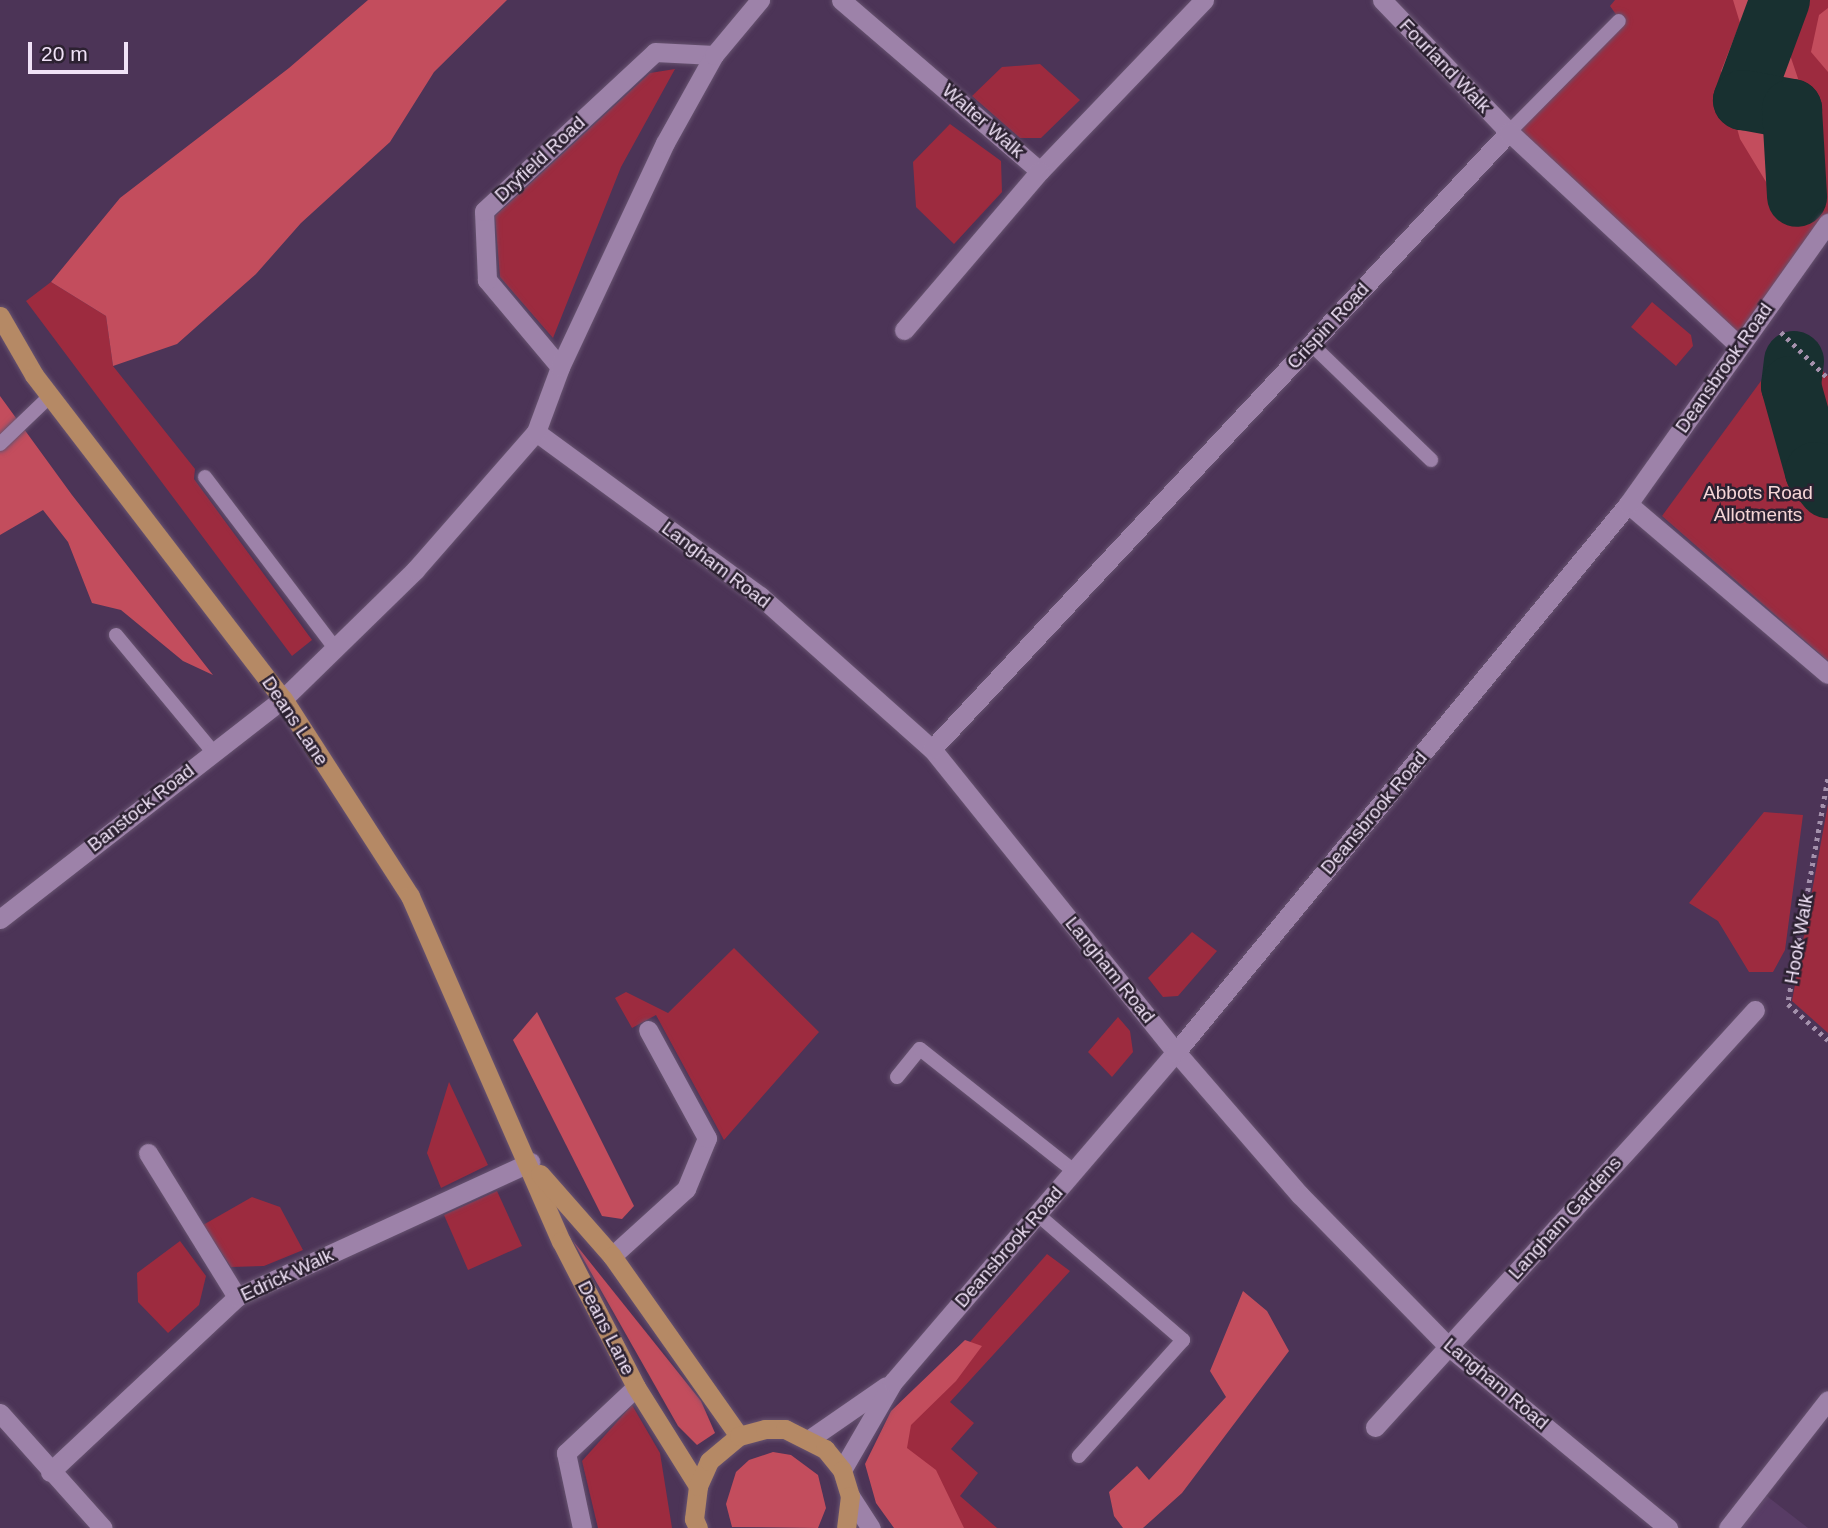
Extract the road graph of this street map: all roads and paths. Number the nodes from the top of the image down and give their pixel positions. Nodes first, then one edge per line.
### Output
1 (760, 0) edge
2 (841, 0) edge
3 (1204, 0) edge
4 (1382, 0) edge
5 (1619, 21) dead end
6 (714, 55) junction
7 (1509, 132) junction
8 (1040, 171) junction
9 (1828, 223) edge
10 (1763, 313) junction
11 (0, 316) edge
12 (904, 330) dead end
13 (1311, 344) junction
14 (1739, 346) junction
15 (560, 368) junction
16 (1828, 378) edge
17 (50, 396) junction
18 (536, 432) junction
19 (0, 444) edge
20 (1431, 460) dead end
21 (205, 477) dead end
22 (1628, 505) junction
23 (116, 635) dead end
24 (335, 648) junction
25 (1828, 674) edge
26 (283, 699) junction
27 (932, 750) junction
28 (213, 752) junction
29 (1828, 779) edge
30 (0, 919) edge
31 (1755, 1010) dead end
32 (649, 1030) dead end
33 (1828, 1040) edge
34 (1176, 1052) junction
35 (897, 1077) dead end
36 (148, 1153) dead end
37 (530, 1162) junction
38 (1074, 1171) junction
39 (1037, 1214) junction
40 (612, 1256) junction
41 (237, 1297) junction
42 (1448, 1346) junction
43 (893, 1382) junction
44 (636, 1387) junction
45 (1828, 1400) edge
46 (0, 1413) edge
47 (1375, 1427) dead end
48 (739, 1436) junction
49 (811, 1438) junction
50 (1079, 1456) dead end
51 (842, 1470) junction
52 (50, 1472) junction
53 (698, 1486) junction
54 (850, 1496) junction
55 (1735, 1525) edge
56 (103, 1528) edge
57 (582, 1528) edge
58 (698, 1528) edge
59 (846, 1528) edge
60 (871, 1528) edge
61 (1668, 1528) edge

1 - 6 street
2 - 8 street, Walter Walk
3 - 8 street, Walter Walk
4 - 7 street, Fourland Walk
5 - 7 lane
6 - 15 street
6 - 15 street, Dryfield Road
7 - 13 street, Crispin Road
7 - 14 street
8 - 12 street
9 - 10 street, Deansbrook Road
10 - 14 street, Deansbrook Road
10 - 16 path
11 - 17 main road, Deans Lane
13 - 20 lane
13 - 27 street, Crispin Road
14 - 22 street, Deansbrook Road
15 - 18 street
17 - 19 lane
17 - 26 main road, Deans Lane
18 - 24 street
18 - 27 street, Langham Road
21 - 24 lane
22 - 25 street
22 - 34 street, Deansbrook Road
23 - 28 lane
24 - 26 street
26 - 28 street, Banstock Road
26 - 37 main road, Deans Lane
27 - 34 street, Langham Road
28 - 30 street, Banstock Road
29 - 33 path, Hook Walk
31 - 42 street, Langham Gardens
32 - 40 street
34 - 38 street, Deansbrook Road
34 - 42 street, Langham Road
35 - 38 lane
36 - 41 street
37 - 40 main road, Deans Lane
37 - 41 street, Edrick Walk
37 - 44 main road, Deans Lane
38 - 39 street, Deansbrook Road
39 - 43 street, Deansbrook Road
39 - 50 lane
40 - 48 main road, Deans Lane
41 - 52 street, Edrick Walk
42 - 47 street, Langham Gardens
42 - 61 street, Langham Road
43 - 49 street, Deansbrook Road
43 - 51 street, Deansbrook Road
44 - 53 main road, Deans Lane
44 - 57 street
45 - 55 street
46 - 52 street
48 - 49 main road
48 - 53 main road
49 - 51 main road
51 - 54 main road
52 - 56 street
53 - 58 main road
54 - 59 main road
54 - 60 street

